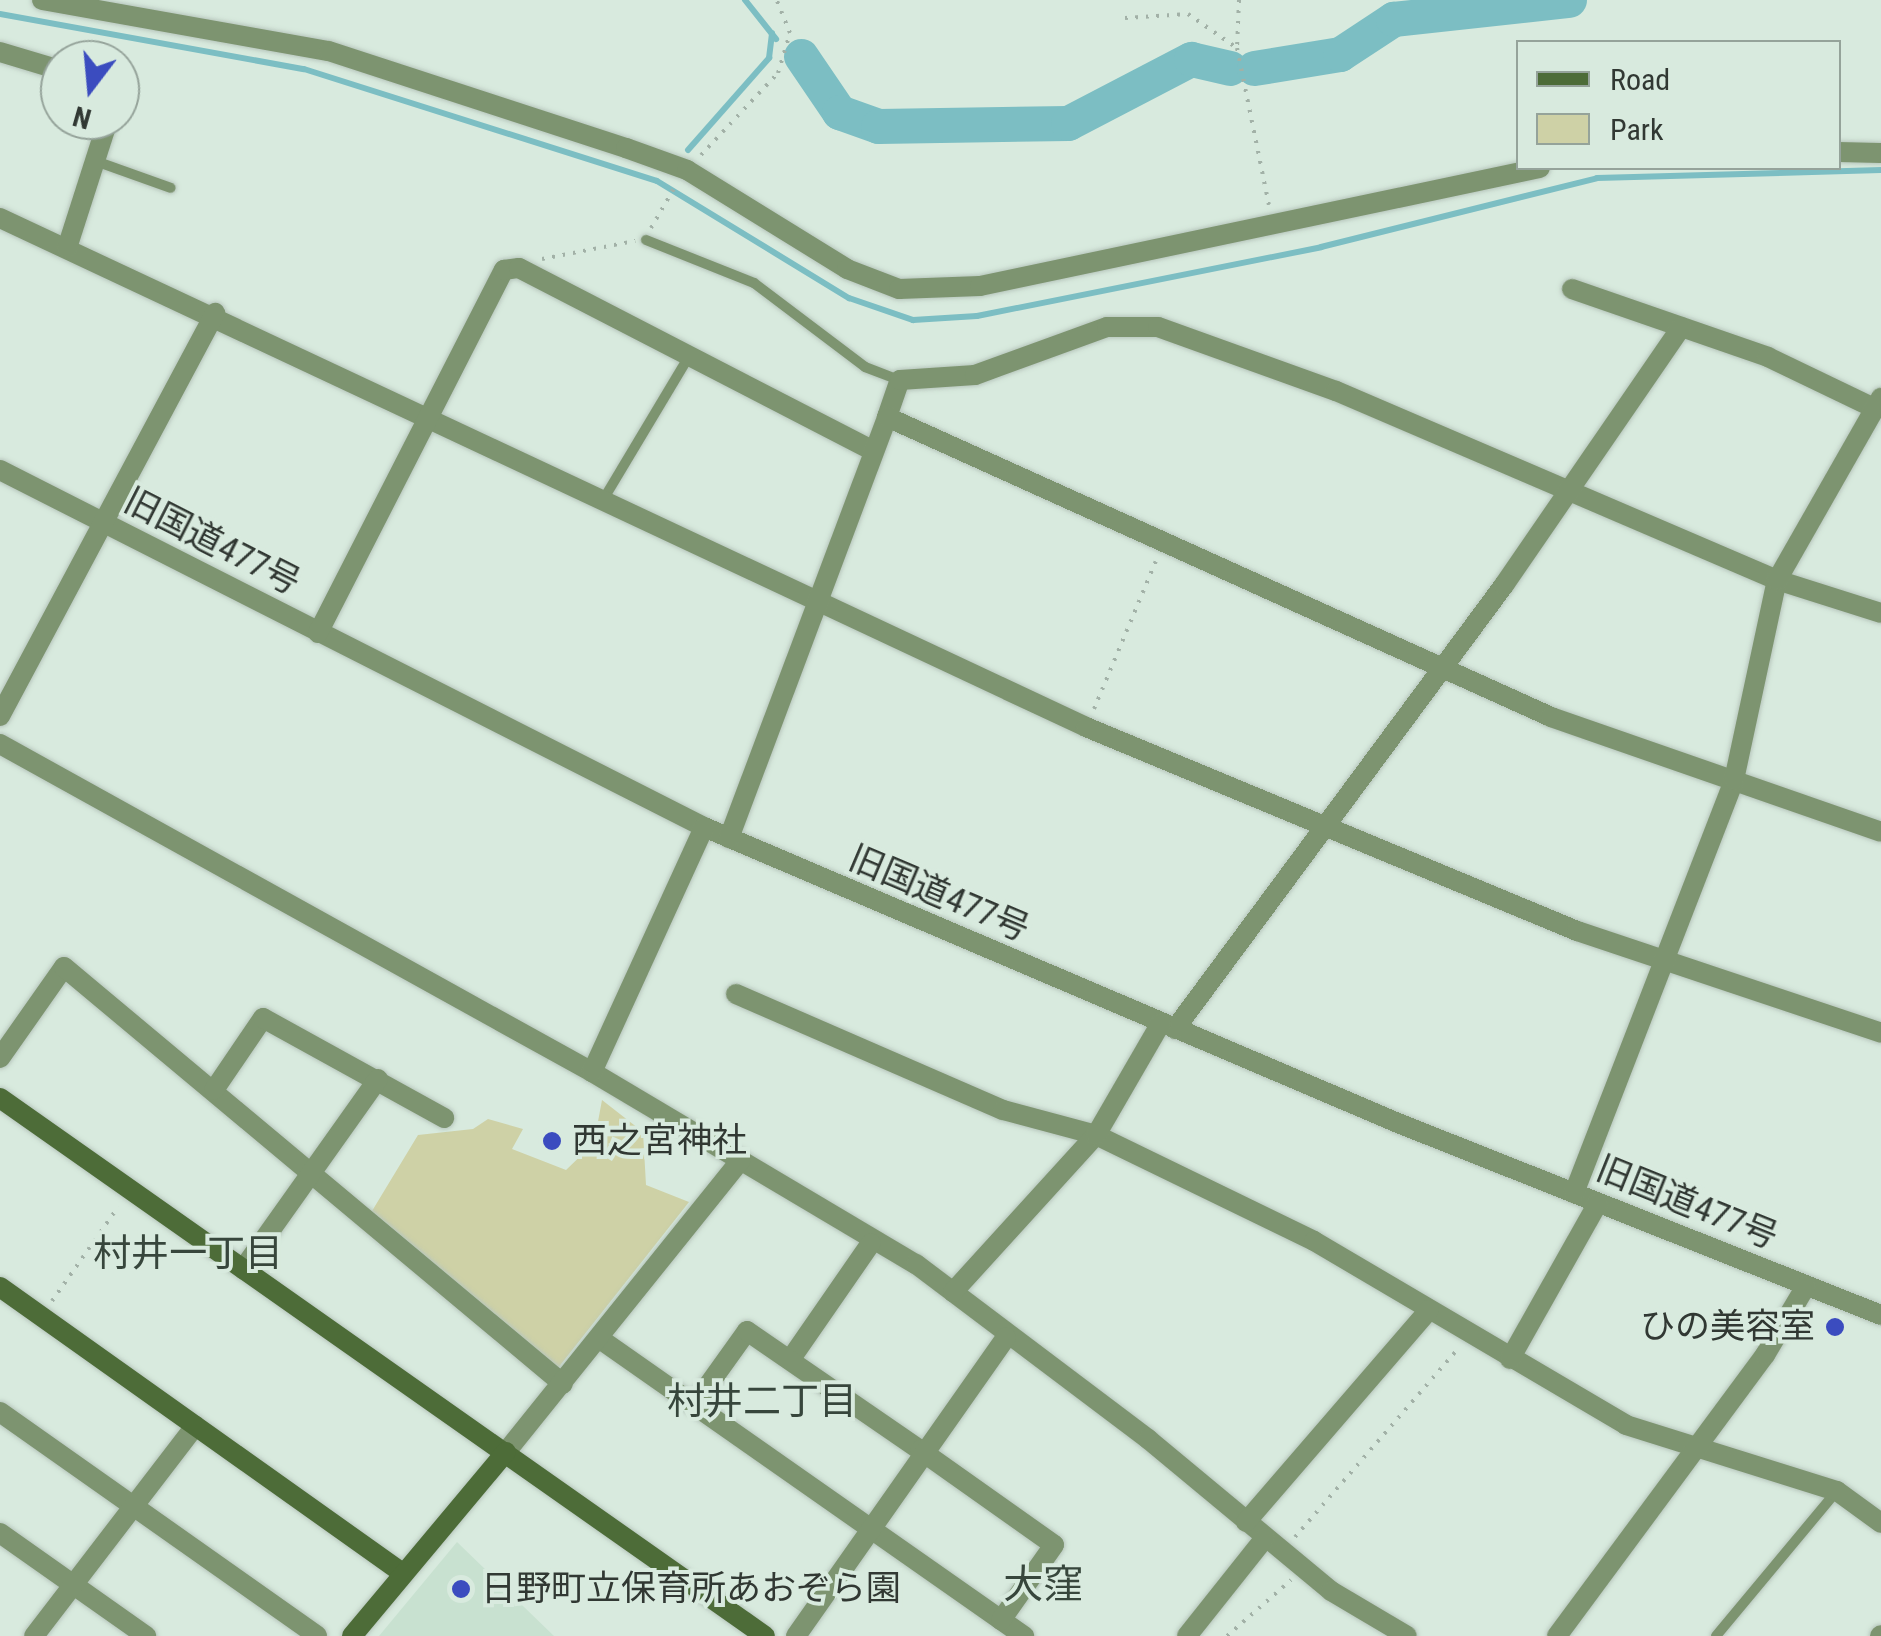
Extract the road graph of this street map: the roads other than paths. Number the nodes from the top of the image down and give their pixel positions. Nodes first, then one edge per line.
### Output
1 (42, 0) edge
2 (0, 52) edge
3 (40, 64) edge
4 (103, 140) edge
5 (1841, 152) edge
6 (1881, 153) edge
7 (98, 162) junction
8 (1531, 170) edge
9 (172, 188) dead end
10 (0, 218) edge
11 (646, 240) road end
12 (67, 248) junction
13 (1572, 289) dead end
14 (216, 313) junction
15 (1681, 326) junction
16 (688, 358) junction
17 (900, 380) junction
18 (1878, 405) edge
19 (428, 415) junction
20 (887, 417) junction
21 (874, 451) junction
22 (0, 470) edge
23 (1567, 495) junction
24 (602, 500) junction
25 (102, 522) junction
26 (1777, 580) junction
27 (818, 606) junction
28 (1881, 613) edge
29 (318, 634) junction
30 (1438, 666) junction
31 (0, 716) edge
32 (0, 744) edge
33 (1734, 780) junction
34 (704, 827) junction
35 (1327, 828) junction
36 (1881, 832) edge
37 (729, 838) junction
38 (1665, 962) junction
39 (736, 994) dead end
40 (1168, 1026) junction
41 (1881, 1033) edge
42 (0, 1058) edge
43 (592, 1072) junction
44 (378, 1079) junction
45 (214, 1090) junction
46 (0, 1098) edge
47 (444, 1118) dead end
48 (1096, 1135) junction
49 (741, 1160) junction
50 (313, 1168) junction
51 (1574, 1193) junction
52 (1598, 1202) junction
53 (871, 1243) junction
54 (242, 1269) junction
55 (1806, 1286) junction
56 (0, 1287) edge
57 (954, 1292) junction
58 (1429, 1310) junction
59 (1881, 1315) edge
60 (1006, 1337) junction
61 (600, 1338) junction
62 (1510, 1359) junction
63 (790, 1360) junction
64 (563, 1384) junction
65 (694, 1405) junction
66 (0, 1412) edge
67 (196, 1426) junction
68 (920, 1450) junction
69 (1694, 1450) junction
70 (506, 1452) junction
71 (1837, 1492) junction
72 (134, 1506) junction
73 (1246, 1522) junction
74 (1881, 1524) edge
75 (873, 1530) junction
76 (0, 1533) edge
77 (1265, 1538) junction
78 (403, 1573) junction
79 (73, 1585) junction
80 (1001, 1620) junction
81 (1193, 1634) edge
82 (34, 1636) edge
83 (146, 1636) edge
84 (317, 1636) edge
85 (352, 1636) edge
86 (766, 1636) edge
87 (796, 1636) edge
88 (1024, 1636) edge
89 (1407, 1636) edge
90 (1557, 1636) edge
91 (1716, 1636) edge

1 - 8 street
2 - 3 street
4 - 7 street
5 - 6 street
7 - 9 lane
7 - 12 street
10 - 12 street
11 - 17 lane
12 - 14 street
13 - 15 street
14 - 19 street
14 - 25 street
15 - 18 street
15 - 23 street
16 - 19 street
16 - 21 street
16 - 24 lane
17 - 20 street
17 - 23 street
18 - 26 street
19 - 24 street
19 - 29 street
20 - 21 street
20 - 30 street
21 - 27 street
22 - 25 street, 旧国道477号
23 - 26 street
23 - 30 street
24 - 27 street
25 - 29 street, 旧国道477号
25 - 31 street
26 - 28 street
26 - 33 street
27 - 35 street
27 - 37 street
29 - 34 street, 旧国道477号
30 - 33 street
30 - 35 street
32 - 43 street
33 - 36 street
33 - 38 street
34 - 37 street, 旧国道477号
34 - 43 street
35 - 38 street
35 - 40 street
37 - 40 street, 旧国道477号
38 - 41 street
38 - 51 street
39 - 48 street
40 - 48 street
40 - 51 street, 旧国道477号
42 - 45 street
43 - 49 street
44 - 45 street
44 - 47 street
44 - 50 street
45 - 50 street
46 - 54 street
48 - 57 street
48 - 58 street
49 - 53 street
49 - 61 street
50 - 54 street
50 - 64 street
51 - 52 street, 旧国道477号
52 - 55 street, 旧国道477号
52 - 62 street
53 - 57 street
53 - 63 street
54 - 70 street
55 - 59 street, 旧国道477号
55 - 69 street
56 - 67 street
57 - 60 street
58 - 62 street
58 - 73 street
60 - 68 street
60 - 73 street
61 - 64 street
61 - 65 street
62 - 69 street
63 - 65 street
63 - 68 street
64 - 70 street
65 - 75 street
66 - 72 street
67 - 72 street
67 - 78 street
68 - 75 street
68 - 80 street
69 - 71 street
69 - 90 street
70 - 78 street
70 - 86 street
71 - 74 street
71 - 91 lane
72 - 79 street
72 - 84 street
73 - 77 street
75 - 80 street
75 - 87 street
76 - 79 street
77 - 81 street
77 - 89 street
78 - 85 street
79 - 82 street
79 - 83 street
80 - 88 street

